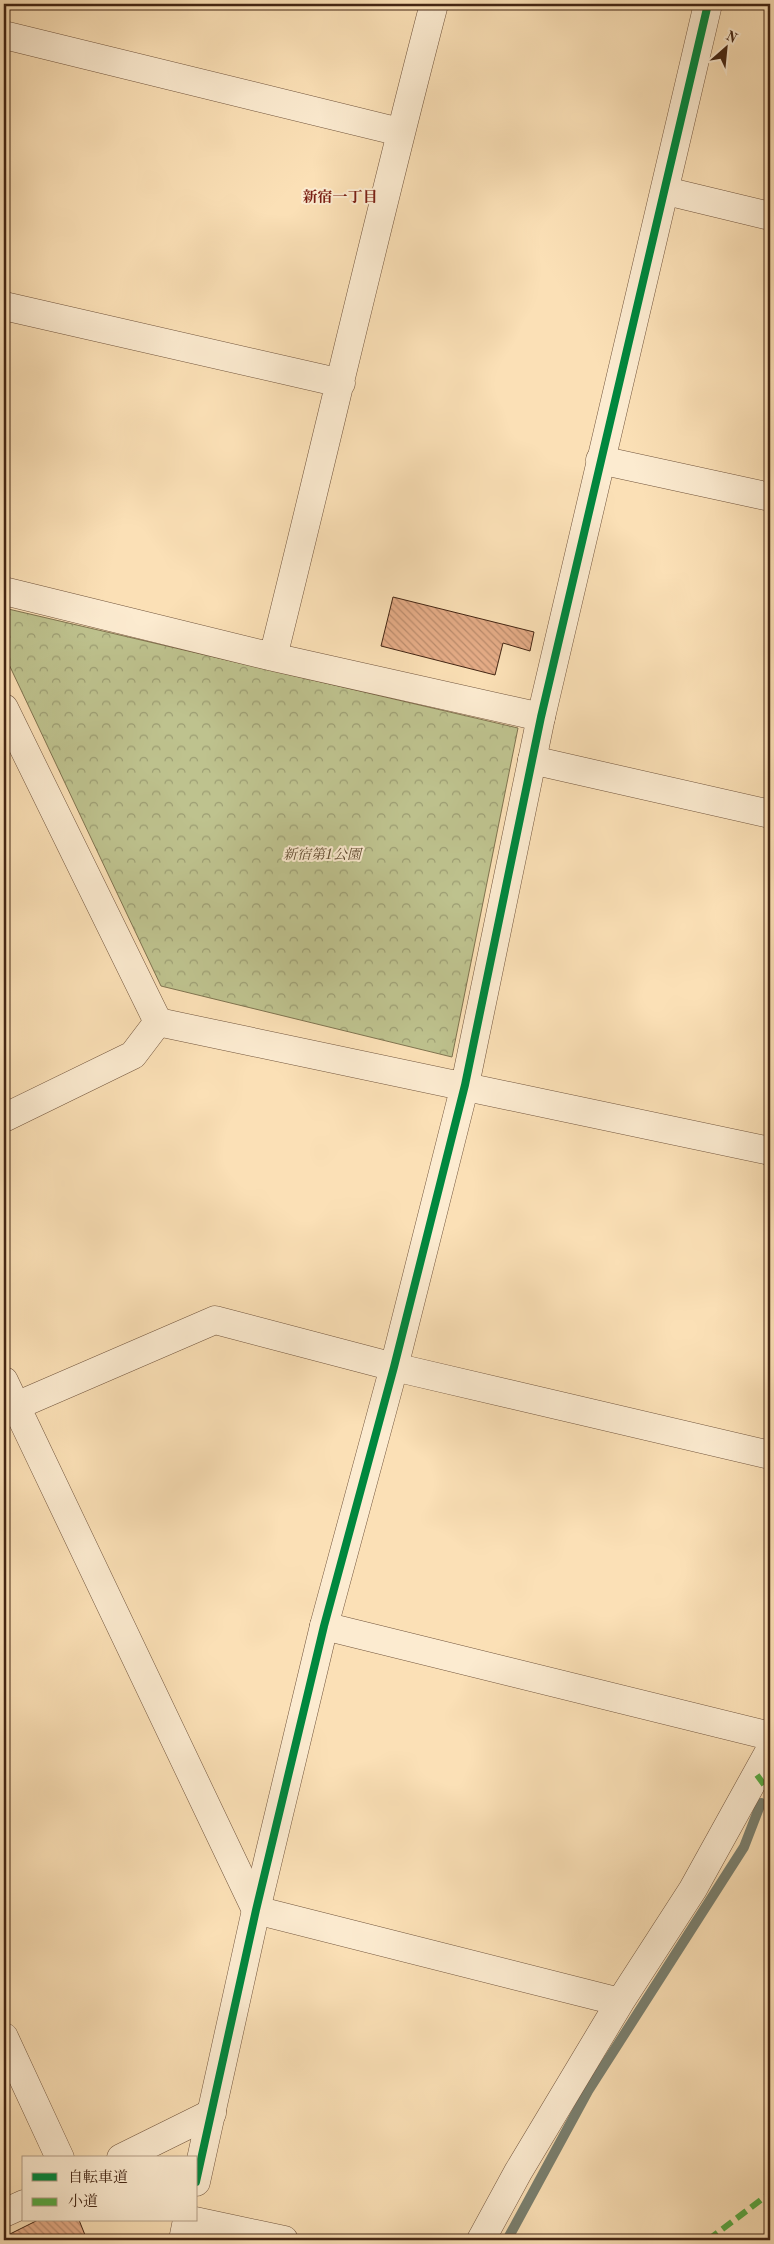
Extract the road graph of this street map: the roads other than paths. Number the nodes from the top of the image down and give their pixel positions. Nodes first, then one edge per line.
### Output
1 (434, 4) edge
2 (708, 4) edge
3 (4, 35) edge
4 (400, 132) junction
5 (666, 191) junction
6 (770, 216) edge
7 (4, 306) edge
8 (341, 383) junction
9 (600, 460) junction
10 (770, 497) edge
11 (4, 591) edge
12 (273, 657) junction
13 (4, 708) edge
14 (541, 717) junction
15 (532, 760) junction
16 (770, 814) edge
17 (158, 1022) junction
18 (466, 1085) junction
19 (4, 1118) edge
20 (770, 1152) edge
21 (394, 1367) junction
22 (4, 1380) edge
23 (16, 1406) junction
24 (770, 1455) edge
25 (324, 1626) junction
26 (770, 1736) edge
27 (770, 1750) edge
28 (256, 1910) junction
29 (620, 2002) junction
30 (4, 2037) edge
31 (212, 2114) junction
32 (59, 2156) edge
33 (125, 2156) edge
34 (198, 2174) edge
35 (22, 2205) edge
36 (4, 2213) edge
37 (188, 2222) edge
38 (198, 2222) edge
39 (183, 2240) edge
40 (284, 2240) edge
41 (481, 2240) edge

1 - 4 street
2 - 5 street
3 - 4 street
4 - 8 street
5 - 6 street
5 - 9 street
7 - 8 street
8 - 12 street
9 - 10 street
9 - 14 street
11 - 12 street
12 - 14 street
13 - 17 street
14 - 15 street
15 - 16 street
15 - 18 street
17 - 18 street
17 - 19 street
18 - 20 street
18 - 21 street
21 - 23 street
21 - 24 street
21 - 25 street
22 - 23 street
23 - 28 street
25 - 26 street
25 - 28 street
27 - 29 street
28 - 29 street
28 - 31 street
29 - 41 street
30 - 32 street
31 - 33 street
31 - 34 street
35 - 36 street
37 - 39 street
38 - 40 street

